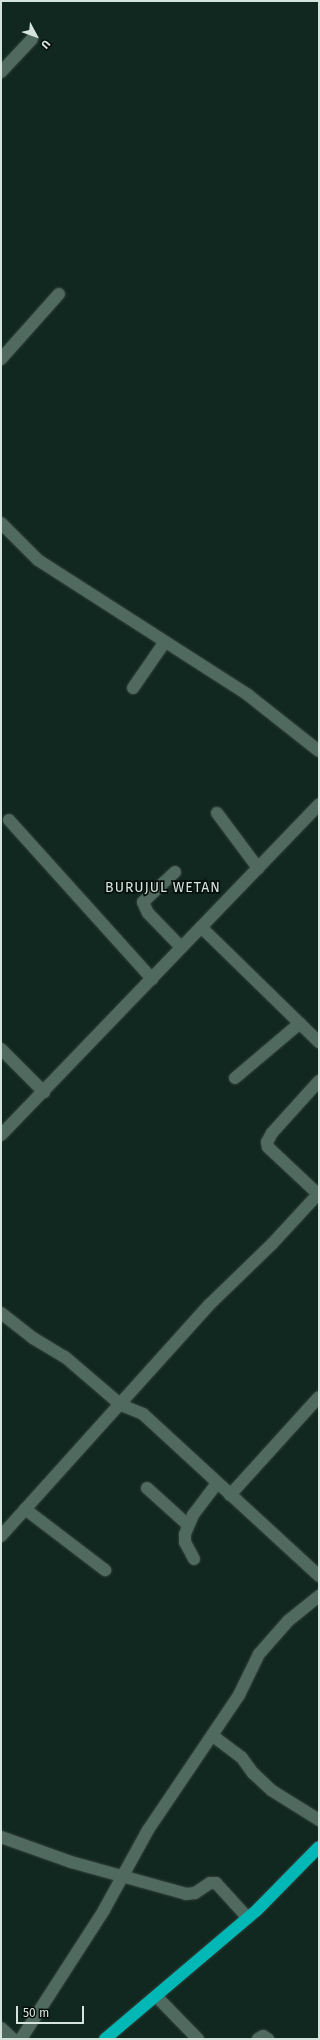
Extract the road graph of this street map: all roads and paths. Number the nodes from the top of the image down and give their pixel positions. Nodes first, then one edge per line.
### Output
1 (32, 39) dead end
2 (1, 72) edge
3 (59, 294) dead end
4 (1, 359) edge
5 (1, 523) edge
6 (164, 643) junction
7 (133, 688) dead end
8 (319, 751) edge
9 (319, 804) edge
10 (217, 813) dead end
11 (9, 820) dead end
12 (258, 868) junction
13 (175, 872) dead end
14 (201, 927) junction
15 (181, 947) junction
16 (152, 979) junction
17 (300, 1023) junction
18 (319, 1042) edge
19 (1, 1049) edge
20 (235, 1078) dead end
21 (319, 1081) edge
22 (44, 1092) junction
23 (1, 1135) edge
24 (318, 1193) edge
25 (1, 1313) edge
26 (319, 1397) edge
27 (121, 1405) junction
28 (216, 1483) junction
29 (147, 1488) dead end
30 (230, 1494) junction
31 (25, 1509) junction
32 (188, 1525) junction
33 (1, 1536) edge
34 (194, 1559) dead end
35 (105, 1570) dead end
36 (319, 1576) edge
37 (319, 1596) edge
38 (213, 1736) junction
39 (319, 1820) edge
40 (1, 1837) edge
41 (319, 1847) edge
42 (123, 1875) junction
43 (248, 1918) junction
44 (156, 1996) junction
45 (1, 2028) edge
46 (13, 2039) edge
47 (21, 2039) edge
48 (105, 2039) edge
49 (198, 2039) edge
50 (258, 2039) edge
51 (268, 2039) edge

1 - 2 street
3 - 4 street
5 - 6 street
6 - 7 street
6 - 8 street
9 - 12 street
10 - 12 street
11 - 16 street
12 - 14 street
13 - 15 street
14 - 15 street
14 - 17 street
15 - 16 street
16 - 22 street
17 - 18 street
17 - 20 street
19 - 22 street
21 - 24 street
22 - 23 street
24 - 27 street
25 - 27 street
26 - 30 street
27 - 28 street
27 - 31 street
28 - 30 street
28 - 32 street
29 - 32 street
30 - 36 street
31 - 33 street
31 - 35 street
32 - 34 street
37 - 38 street
38 - 39 street
38 - 42 street
40 - 42 street
41 - 43 highway
42 - 43 street
42 - 47 street
43 - 44 highway
44 - 48 highway
44 - 49 street
45 - 46 street
50 - 51 street

